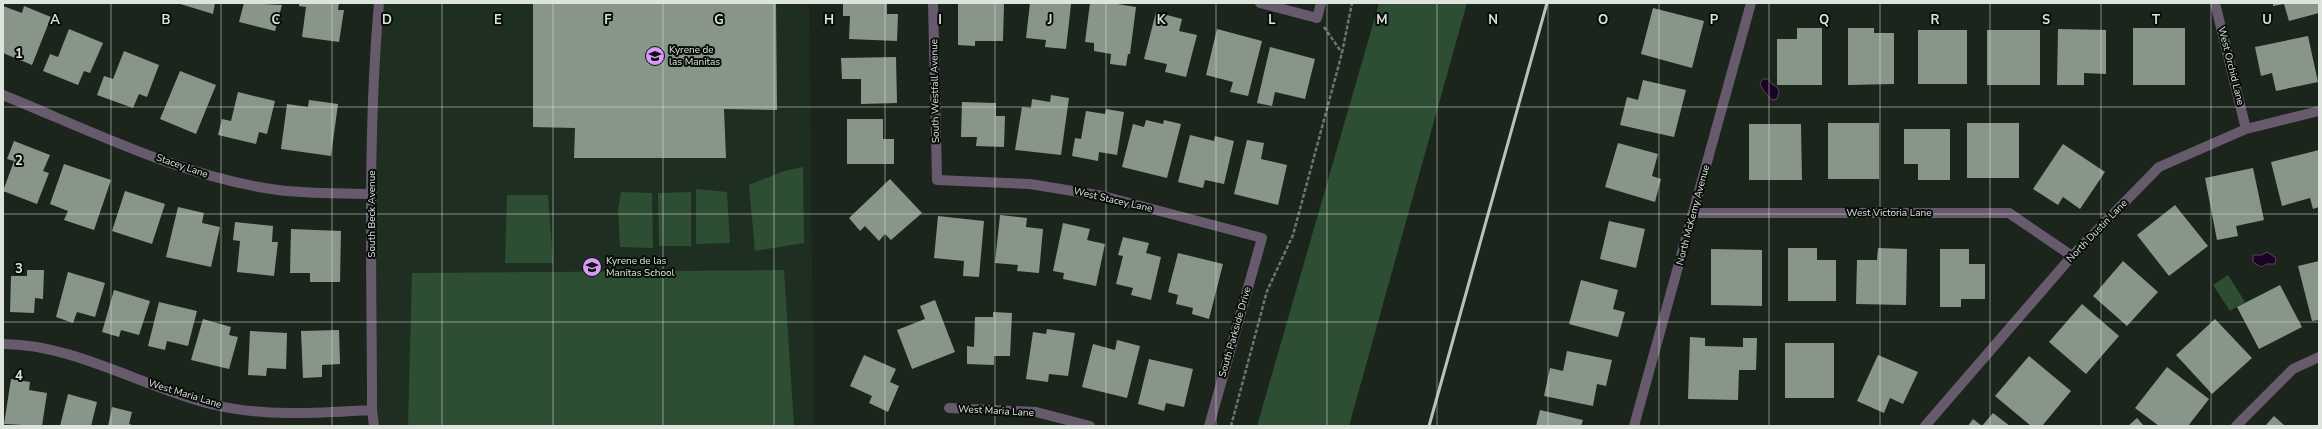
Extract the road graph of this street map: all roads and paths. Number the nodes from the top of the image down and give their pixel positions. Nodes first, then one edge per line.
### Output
1 (379, 3) edge
2 (933, 3) edge
3 (1260, 3) edge
4 (1321, 3) edge
5 (1352, 3) edge
6 (1751, 3) edge
7 (2215, 3) edge
8 (1316, 18) junction
9 (1342, 53) junction
10 (3, 95) edge
11 (2319, 111) edge
12 (2246, 129) junction
13 (937, 180) joint
14 (372, 194) junction
15 (1693, 213) junction
16 (1262, 238) joint
17 (2072, 256) junction
18 (3, 344) edge
19 (2319, 357) edge
20 (949, 408) dead end
21 (372, 410) junction
22 (374, 426) edge
23 (1090, 426) edge
24 (1209, 426) edge
25 (1231, 426) edge
26 (1634, 426) edge
27 (1925, 426) edge
28 (2236, 426) edge

1 - 14 street, South Beck Avenue
2 - 13 street, South Westfall Avenue
3 - 8 street
4 - 8 street
5 - 9 path
6 - 15 street, North McKemy Avenue
7 - 12 street, West Orchid Lane
8 - 9 path
9 - 25 path
10 - 14 street, Stacey Lane
11 - 12 street, North Dustin Lane
12 - 17 street, North Dustin Lane
13 - 16 street, West Stacey Lane
14 - 21 street, South Beck Avenue
15 - 17 street, West Victoria Lane
15 - 26 street, North McKemy Avenue
16 - 24 street, South Parkside Drive
17 - 27 street, North Dustin Lane
18 - 21 street, West Maria Lane
19 - 28 street
20 - 23 street, West Maria Lane
21 - 22 street, South Beck Avenue

